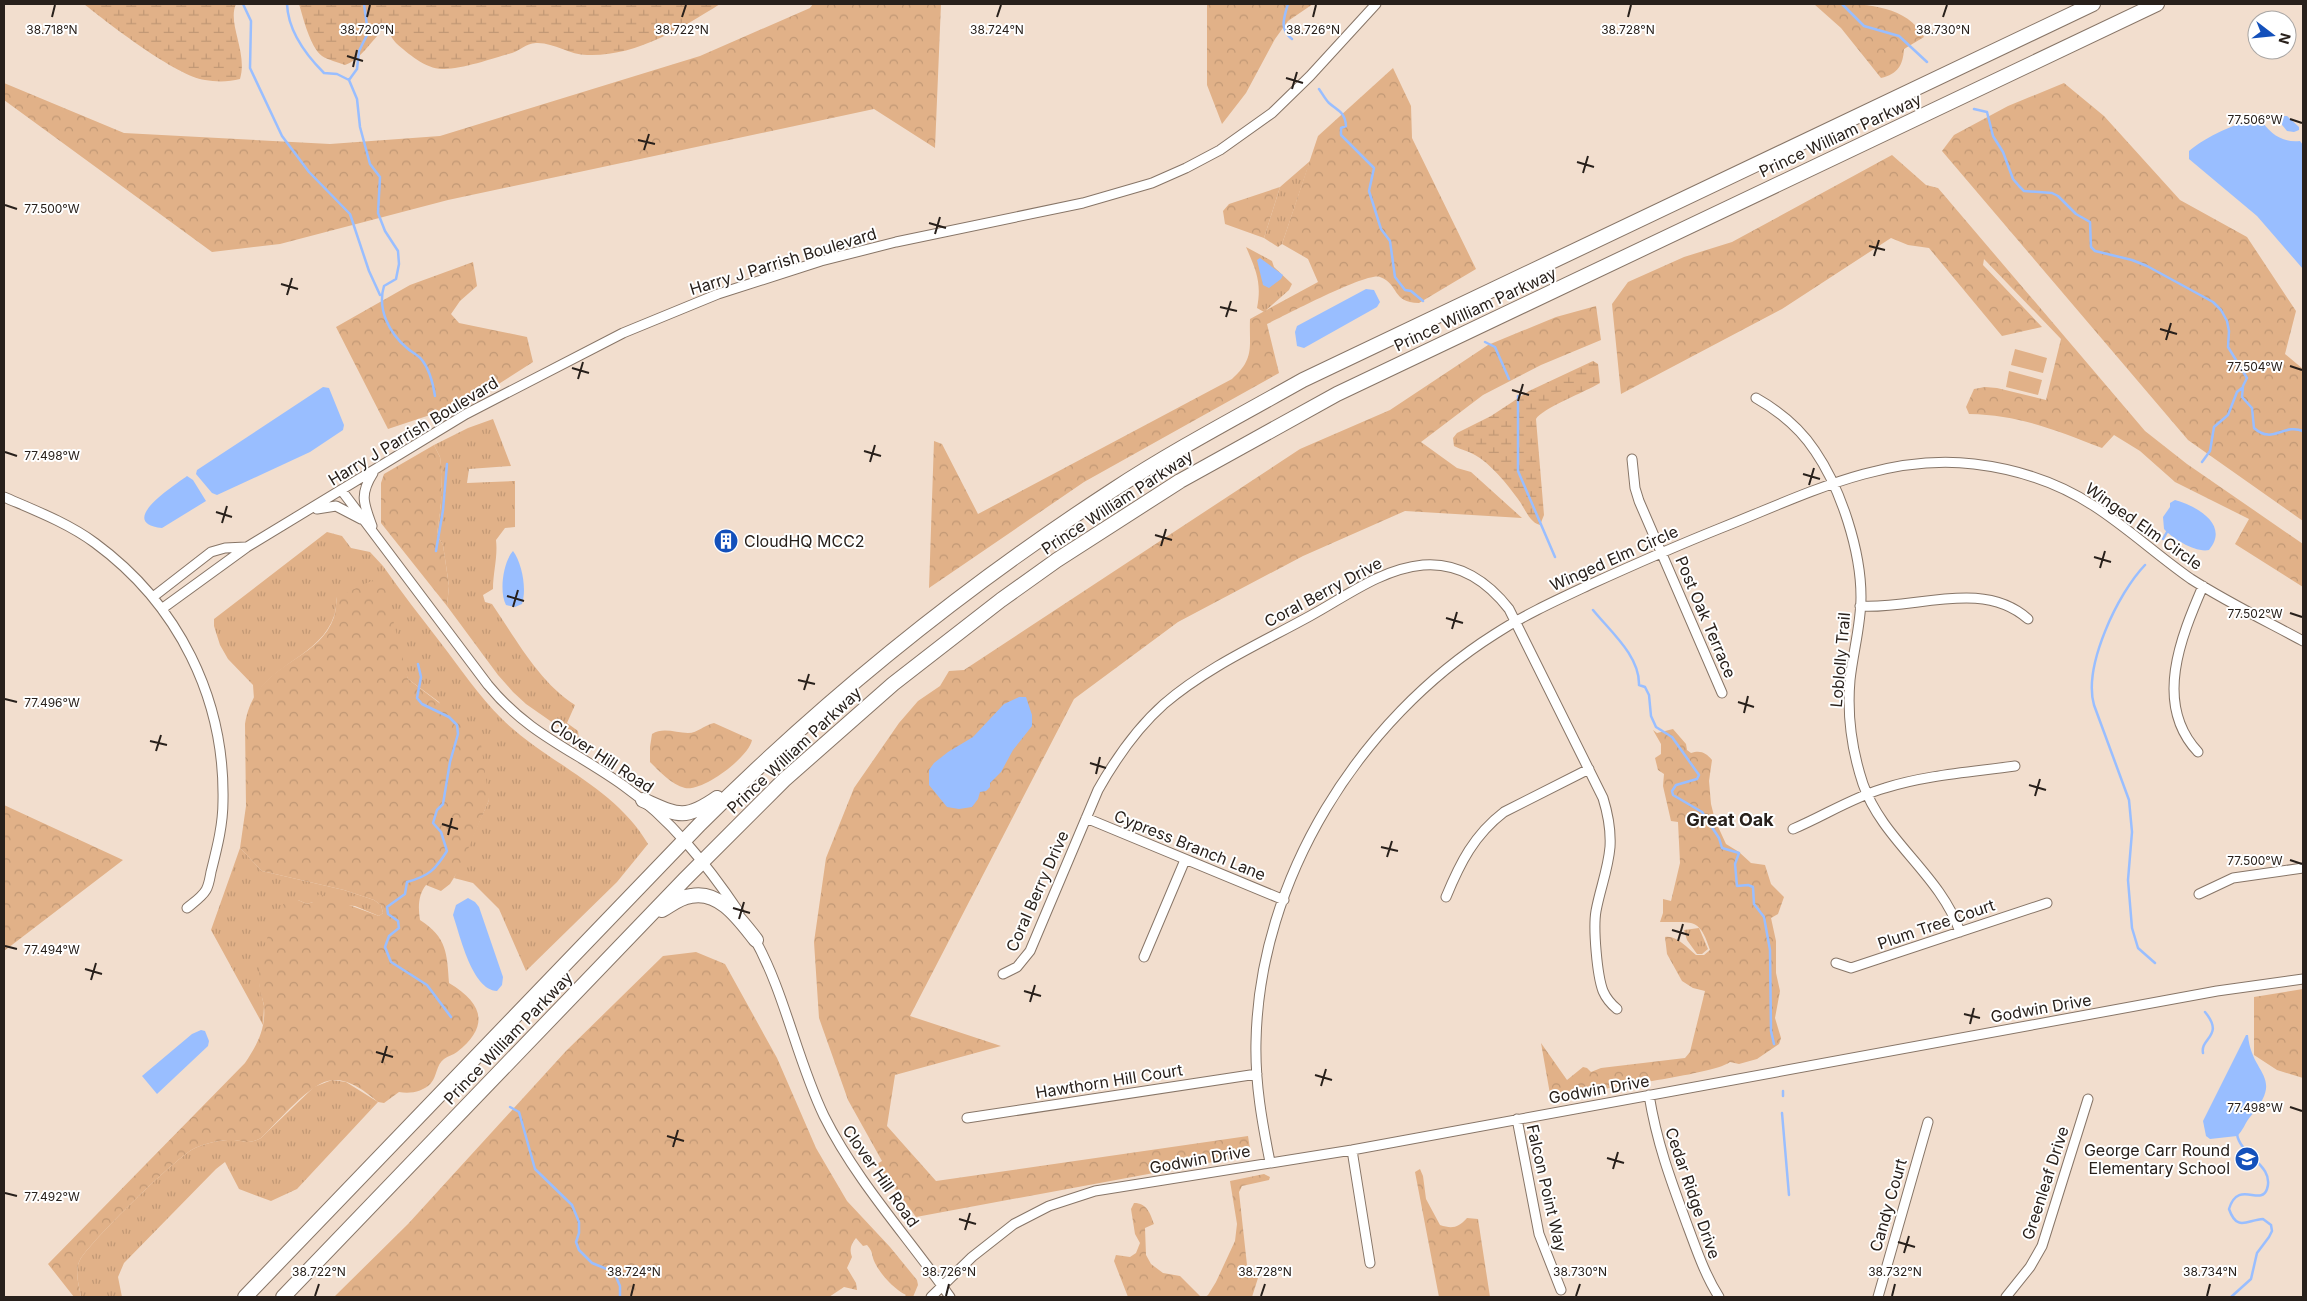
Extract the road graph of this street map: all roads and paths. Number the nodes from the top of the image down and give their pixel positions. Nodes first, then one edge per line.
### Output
1 (1376, 4) edge
2 (2093, 4) edge
3 (2157, 4) edge
4 (1756, 398) dead end
5 (1632, 459) dead end
6 (374, 471) junction
7 (1832, 484) junction
8 (342, 490) junction
9 (4, 497) edge
10 (302, 514) junction
11 (365, 521) junction
12 (375, 534) junction
13 (247, 547) junction
14 (1662, 552) junction
15 (2204, 586) junction
16 (153, 597) junction
17 (1860, 606) junction
18 (163, 608) junction
19 (2028, 619) dead end
20 (1516, 622) junction
21 (2303, 641) edge
22 (1722, 694) dead end
23 (2198, 752) dead end
24 (2015, 766) dead end
25 (1589, 769) junction
26 (749, 776) junction
27 (1867, 794) junction
28 (643, 800) junction
29 (1086, 818) junction
30 (1794, 829) dead end
31 (684, 840) junction
32 (1186, 860) junction
33 (702, 862) junction
34 (2303, 868) edge
35 (2199, 894) dead end
36 (1446, 897) dead end
37 (1284, 900) junction
38 (2047, 903) dead end
39 (187, 908) dead end
40 (646, 919) junction
41 (1960, 932) junction
42 (756, 940) junction
43 (1144, 958) dead end
44 (1836, 963) dead end
45 (1003, 974) dead end
46 (2303, 979) edge
47 (1617, 1009) dead end
48 (1257, 1074) junction
49 (1649, 1095) junction
50 (2088, 1099) dead end
51 (967, 1118) dead end
52 (1517, 1119) junction
53 (1928, 1122) dead end
54 (1352, 1150) junction
55 (1270, 1162) junction
56 (1370, 1263) dead end
57 (942, 1287) junction
58 (1561, 1290) dead end
59 (245, 1297) edge
60 (284, 1297) edge
61 (931, 1297) edge
62 (950, 1297) edge
63 (1719, 1297) edge
64 (1878, 1297) edge
65 (2006, 1297) edge

1 - 6 street, Harry J Parrish Boulevard
2 - 26 highway, Prince William Parkway
3 - 33 highway, Prince William Parkway
4 - 7 street, Loblolly Trail
5 - 14 street, Post Oak Terrace
6 - 8 street, Harry J Parrish Boulevard
6 - 12 street
7 - 14 street, Winged Elm Circle
7 - 15 street, Winged Elm Circle
7 - 17 street, Loblolly Trail
8 - 10 street, Harry J Parrish Boulevard
8 - 11 street, Clover Hill Road
9 - 16 street
10 - 11 street
10 - 13 street, Harry J Parrish Boulevard
11 - 12 street, Clover Hill Road
12 - 28 street, Clover Hill Road
13 - 16 street, Harry J Parrish Boulevard
13 - 18 street, Harry J Parrish Boulevard
14 - 20 street, Winged Elm Circle
14 - 22 street, Post Oak Terrace
15 - 21 street, Winged Elm Circle
15 - 23 street
16 - 18 street
17 - 19 street
17 - 27 street, Loblolly Trail
18 - 39 street
20 - 25 street, Coral Berry Drive
20 - 29 street, Coral Berry Drive
20 - 37 street, Winged Elm Circle
24 - 27 street
25 - 36 street
25 - 47 street, Coral Berry Drive
26 - 28 highway
26 - 31 highway, Prince William Parkway
27 - 30 street
27 - 41 street, Loblolly Trail
28 - 31 street, Clover Hill Road
29 - 32 street, Cypress Branch Lane
29 - 45 street, Coral Berry Drive
31 - 33 street, Clover Hill Road
31 - 59 highway, Prince William Parkway
32 - 37 street, Cypress Branch Lane
32 - 43 street
33 - 40 highway, Prince William Parkway
33 - 42 street, Clover Hill Road
34 - 35 street
37 - 48 street, Winged Elm Circle
38 - 41 street, Plum Tree Court
40 - 42 highway
40 - 60 highway, Prince William Parkway
41 - 44 street, Plum Tree Court
42 - 57 street, Clover Hill Road
46 - 49 street, Godwin Drive
48 - 51 street, Hawthorn Hill Court
48 - 55 street, Winged Elm Circle
49 - 52 street, Godwin Drive
49 - 63 street, Cedar Ridge Drive
50 - 65 street, Greenleaf Drive
52 - 54 street, Godwin Drive
52 - 58 street, Falcon Point Way
53 - 64 street, Candy Court
54 - 55 street, Godwin Drive
54 - 56 street
55 - 57 street, Godwin Drive
57 - 61 street, Godwin Drive
57 - 62 street, Clover Hill Road

